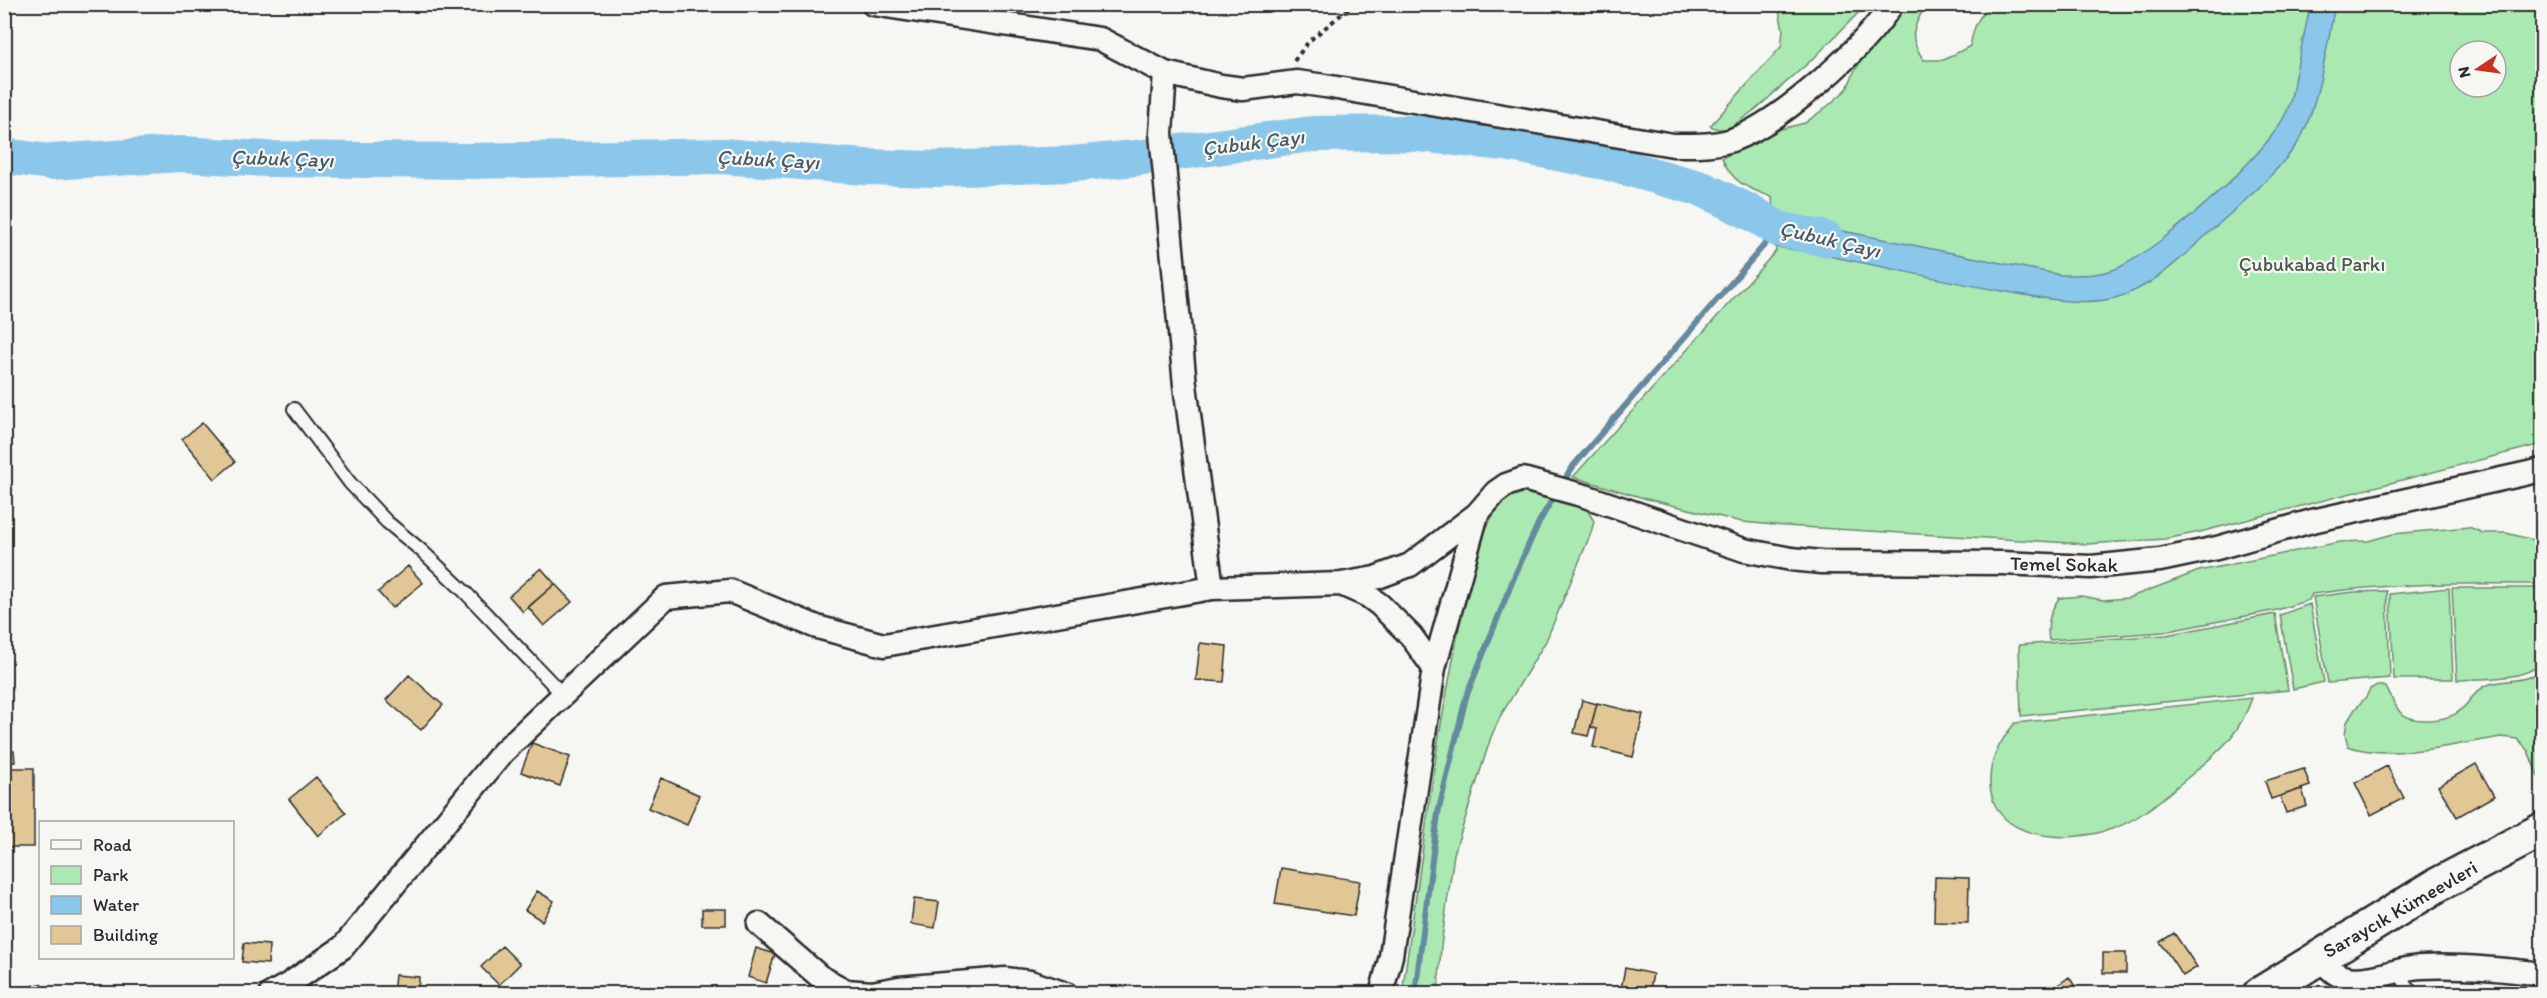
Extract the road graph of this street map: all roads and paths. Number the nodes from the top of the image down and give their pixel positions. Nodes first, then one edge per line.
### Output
1 (873, 4) edge
2 (1354, 4) edge
3 (1892, 4) edge
4 (1165, 73) junction
5 (1277, 84) junction
6 (294, 409) dead end
7 (2542, 470) edge
8 (1477, 514) junction
9 (1341, 584) junction
10 (1212, 588) junction
11 (1434, 668) junction
12 (563, 694) junction
13 (2542, 830) edge
14 (759, 924) dead end
15 (2319, 957) junction
16 (2398, 971) junction
17 (2542, 974) edge
18 (271, 993) edge
19 (859, 993) edge
20 (1066, 993) edge
21 (1381, 993) edge
22 (2260, 993) edge
23 (2412, 993) edge

1 - 4 street
2 - 5 path
3 - 5 street
4 - 5 street
4 - 10 street
6 - 12 lane
7 - 8 street, Temel Sokak
8 - 9 street
8 - 11 street
9 - 10 street
9 - 11 street
10 - 12 street
11 - 21 street
12 - 18 street
13 - 15 main road, Saraycık Kümeevleri
14 - 19 street
15 - 16 street
15 - 22 main road, Saraycık Kümeevleri
16 - 17 street
16 - 23 lane
19 - 20 street

